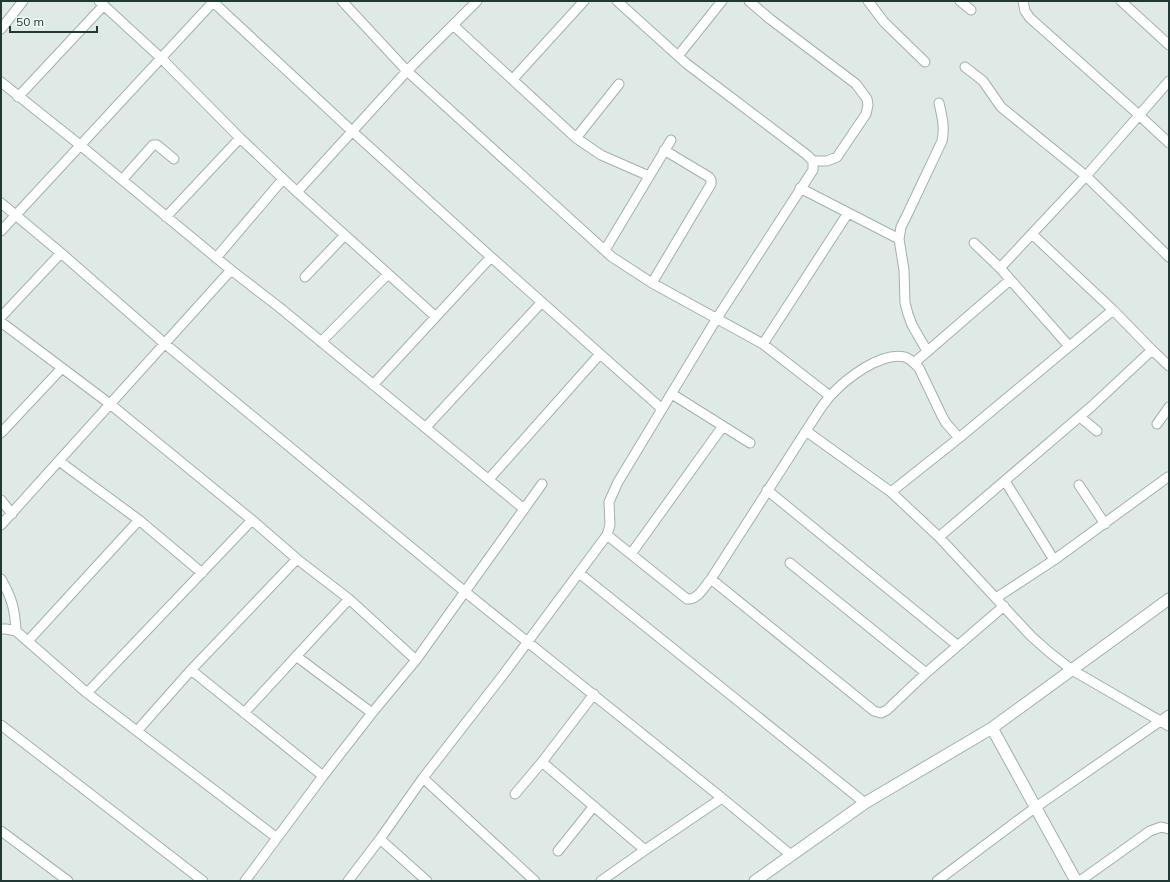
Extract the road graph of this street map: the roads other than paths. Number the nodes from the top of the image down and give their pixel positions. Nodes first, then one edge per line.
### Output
1 (23, 1) edge
2 (213, 1) edge
3 (342, 1) edge
4 (477, 1) edge
5 (584, 1) edge
6 (616, 1) edge
7 (722, 1) edge
8 (749, 1) edge
9 (868, 1) edge
10 (960, 1) edge
11 (1023, 1) edge
12 (1121, 1) edge
13 (102, 3) edge
14 (971, 10) dead end
15 (453, 25) junction
16 (1, 29) edge
17 (1169, 45) edge
18 (678, 56) junction
19 (161, 58) junction
20 (924, 62) dead end
21 (965, 67) dead end
22 (407, 71) junction
23 (513, 79) junction
24 (1169, 81) edge
25 (1, 82) edge
26 (619, 84) dead end
27 (18, 97) junction
28 (939, 103) dead end
29 (1140, 115) junction
30 (353, 132) junction
31 (240, 138) junction
32 (576, 138) junction
33 (671, 140) dead end
34 (1169, 143) edge
35 (80, 145) junction
36 (664, 150) junction
37 (174, 159) dead end
38 (813, 161) junction
39 (649, 176) junction
40 (1086, 176) junction
41 (283, 179) junction
42 (122, 180) junction
43 (800, 188) junction
44 (297, 192) junction
45 (1, 203) edge
46 (848, 213) junction
47 (16, 215) junction
48 (166, 217) junction
49 (1, 231) edge
50 (1032, 234) junction
51 (345, 235) junction
52 (899, 239) junction
53 (974, 244) dead end
54 (605, 250) junction
55 (61, 253) junction
56 (491, 257) junction
57 (1169, 257) edge
58 (216, 258) junction
59 (1000, 268) junction
60 (231, 270) junction
61 (388, 274) junction
62 (305, 277) dead end
63 (1010, 280) junction
64 (652, 283) junction
65 (542, 302) junction
66 (1113, 310) junction
67 (1, 317) edge
68 (436, 317) junction
69 (717, 318) junction
70 (1, 322) edge
71 (321, 342) junction
72 (164, 343) junction
73 (762, 344) junction
74 (1069, 346) junction
75 (1152, 350) junction
76 (927, 351) junction
77 (600, 354) junction
78 (914, 363) junction
79 (1169, 366) edge
80 (62, 368) junction
81 (373, 386) junction
82 (672, 394) junction
83 (830, 396) junction
84 (110, 404) junction
85 (1169, 407) edge
86 (662, 409) junction
87 (1080, 417) junction
88 (1157, 424) dead end
89 (723, 426) junction
90 (426, 427) junction
91 (806, 431) junction
92 (1097, 431) dead end
93 (1, 433) edge
94 (959, 438) junction
95 (750, 443) dead end
96 (59, 461) junction
97 (1168, 477) dead end
98 (489, 479) junction
99 (1005, 481) junction
100 (542, 484) dead end
101 (1078, 485) dead end
102 (767, 490) junction
103 (891, 492) junction
104 (1, 500) edge
105 (524, 508) junction
106 (12, 514) junction
107 (139, 520) junction
108 (252, 520) junction
109 (1105, 524) junction
110 (1, 526) edge
111 (607, 535) junction
112 (940, 537) junction
113 (631, 554) junction
114 (297, 560) junction
115 (1054, 560) junction
116 (790, 563) dead end
117 (202, 572) junction
118 (579, 572) junction
119 (1, 579) edge
120 (710, 579) junction
121 (464, 590) junction
122 (996, 598) junction
123 (349, 599) junction
124 (1169, 599) edge
125 (1004, 606) junction
126 (1, 629) edge
127 (16, 632) junction
128 (28, 641) junction
129 (528, 642) junction
130 (957, 645) junction
131 (296, 656) junction
132 (416, 660) junction
133 (191, 670) junction
134 (1072, 670) junction
135 (926, 673) junction
136 (88, 693) junction
137 (594, 694) junction
138 (372, 713) junction
139 (244, 714) junction
140 (1169, 715) edge
141 (1160, 721) junction
142 (1, 725) edge
143 (1169, 726) edge
144 (992, 728) junction
145 (137, 731) junction
146 (542, 762) junction
147 (323, 776) junction
148 (423, 778) junction
149 (515, 794) dead end
150 (722, 798) junction
151 (865, 803) junction
152 (594, 806) junction
153 (1036, 807) junction
154 (1169, 829) edge
155 (3, 836) edge
156 (277, 838) junction
157 (380, 839) junction
158 (644, 850) junction
159 (558, 851) dead end
160 (791, 855) junction
161 (68, 881) edge
162 (203, 881) edge
163 (244, 881) edge
164 (348, 881) edge
165 (427, 881) edge
166 (535, 881) edge
167 (601, 881) edge
168 (755, 881) edge
169 (937, 881) edge
170 (1076, 881) edge
171 (1080, 881) edge

1 - 16 street
2 - 19 street
2 - 30 street
3 - 22 street
4 - 15 street
5 - 23 street
6 - 18 street
7 - 18 street
8 - 38 street
9 - 20 street
10 - 14 street
11 - 29 street
12 - 17 street
13 - 19 street
13 - 27 street
15 - 22 street
15 - 23 street
18 - 38 street
19 - 31 street
19 - 35 street
21 - 40 street
22 - 30 street
22 - 54 street
23 - 32 street
24 - 29 street
25 - 27 street
26 - 32 street
27 - 35 street
28 - 52 street
29 - 34 street
29 - 40 street
30 - 44 street
30 - 56 street
31 - 41 street
31 - 48 street
32 - 39 street
33 - 36 street
35 - 42 street
35 - 47 street
36 - 39 street
36 - 64 street
37 - 42 street
38 - 43 street
39 - 54 street
40 - 50 street
40 - 57 street
41 - 44 street
41 - 58 street
42 - 48 street
43 - 46 street
43 - 69 street
44 - 51 street
45 - 47 street
46 - 52 street
46 - 73 street
47 - 49 street
47 - 55 street
48 - 58 street
50 - 59 street
50 - 66 street
51 - 61 street
51 - 62 street
52 - 76 street
53 - 59 street
54 - 64 street
55 - 67 street
55 - 72 street
56 - 65 street
56 - 68 street
58 - 60 street
59 - 63 street
60 - 71 street
60 - 72 street
61 - 68 street
61 - 71 street
63 - 74 street
63 - 76 street
64 - 69 street
65 - 77 street
65 - 90 street
66 - 74 street
66 - 75 street
68 - 81 street
69 - 73 street
69 - 82 street
70 - 80 street
71 - 81 street
72 - 84 street
72 - 121 street
73 - 83 street
74 - 94 street
75 - 79 street
75 - 87 street
76 - 78 street
77 - 86 street
77 - 98 street
78 - 83 street
78 - 94 street
80 - 84 street
80 - 93 street
81 - 90 street
82 - 86 street
82 - 89 street
83 - 91 street
84 - 96 street
84 - 108 street
85 - 88 street
86 - 111 street
87 - 92 street
87 - 99 street
89 - 95 street
89 - 113 street
90 - 98 street
91 - 102 street
91 - 103 street
94 - 103 street
96 - 106 street
96 - 107 street
97 - 109 street
98 - 105 street
99 - 112 street
99 - 115 street
100 - 105 street
101 - 109 street
102 - 120 street
102 - 130 street
103 - 112 street
104 - 106 street
105 - 121 street
106 - 110 street
107 - 117 street
107 - 128 street
108 - 114 street
108 - 117 street
109 - 115 street
111 - 113 street
111 - 118 street
112 - 122 street
113 - 120 street
114 - 123 street
114 - 133 street
115 - 122 street
116 - 135 street
117 - 136 street
118 - 129 street
118 - 151 street
119 - 127 street
120 - 135 street
121 - 129 street
121 - 132 street
122 - 125 street
123 - 131 street
123 - 132 street
124 - 134 street
125 - 130 street
125 - 134 street
126 - 127 street
127 - 128 street
128 - 136 street
129 - 137 street
129 - 148 street
130 - 135 street
131 - 138 street
131 - 139 street
132 - 138 street
133 - 139 street
133 - 145 street
134 - 141 street
134 - 144 street
136 - 145 street
137 - 146 street
137 - 150 street
138 - 147 street
139 - 147 street
140 - 141 street
141 - 143 street
141 - 153 street
142 - 162 street
144 - 151 street
144 - 153 street
145 - 156 street
146 - 149 street
146 - 152 street
147 - 156 street
148 - 157 street
148 - 166 street
150 - 158 street
150 - 160 street
151 - 160 street
152 - 158 street
152 - 159 street
153 - 169 street
153 - 170 street
154 - 171 street
155 - 161 street
156 - 163 street
157 - 164 street
157 - 165 street
158 - 167 street
160 - 168 street

